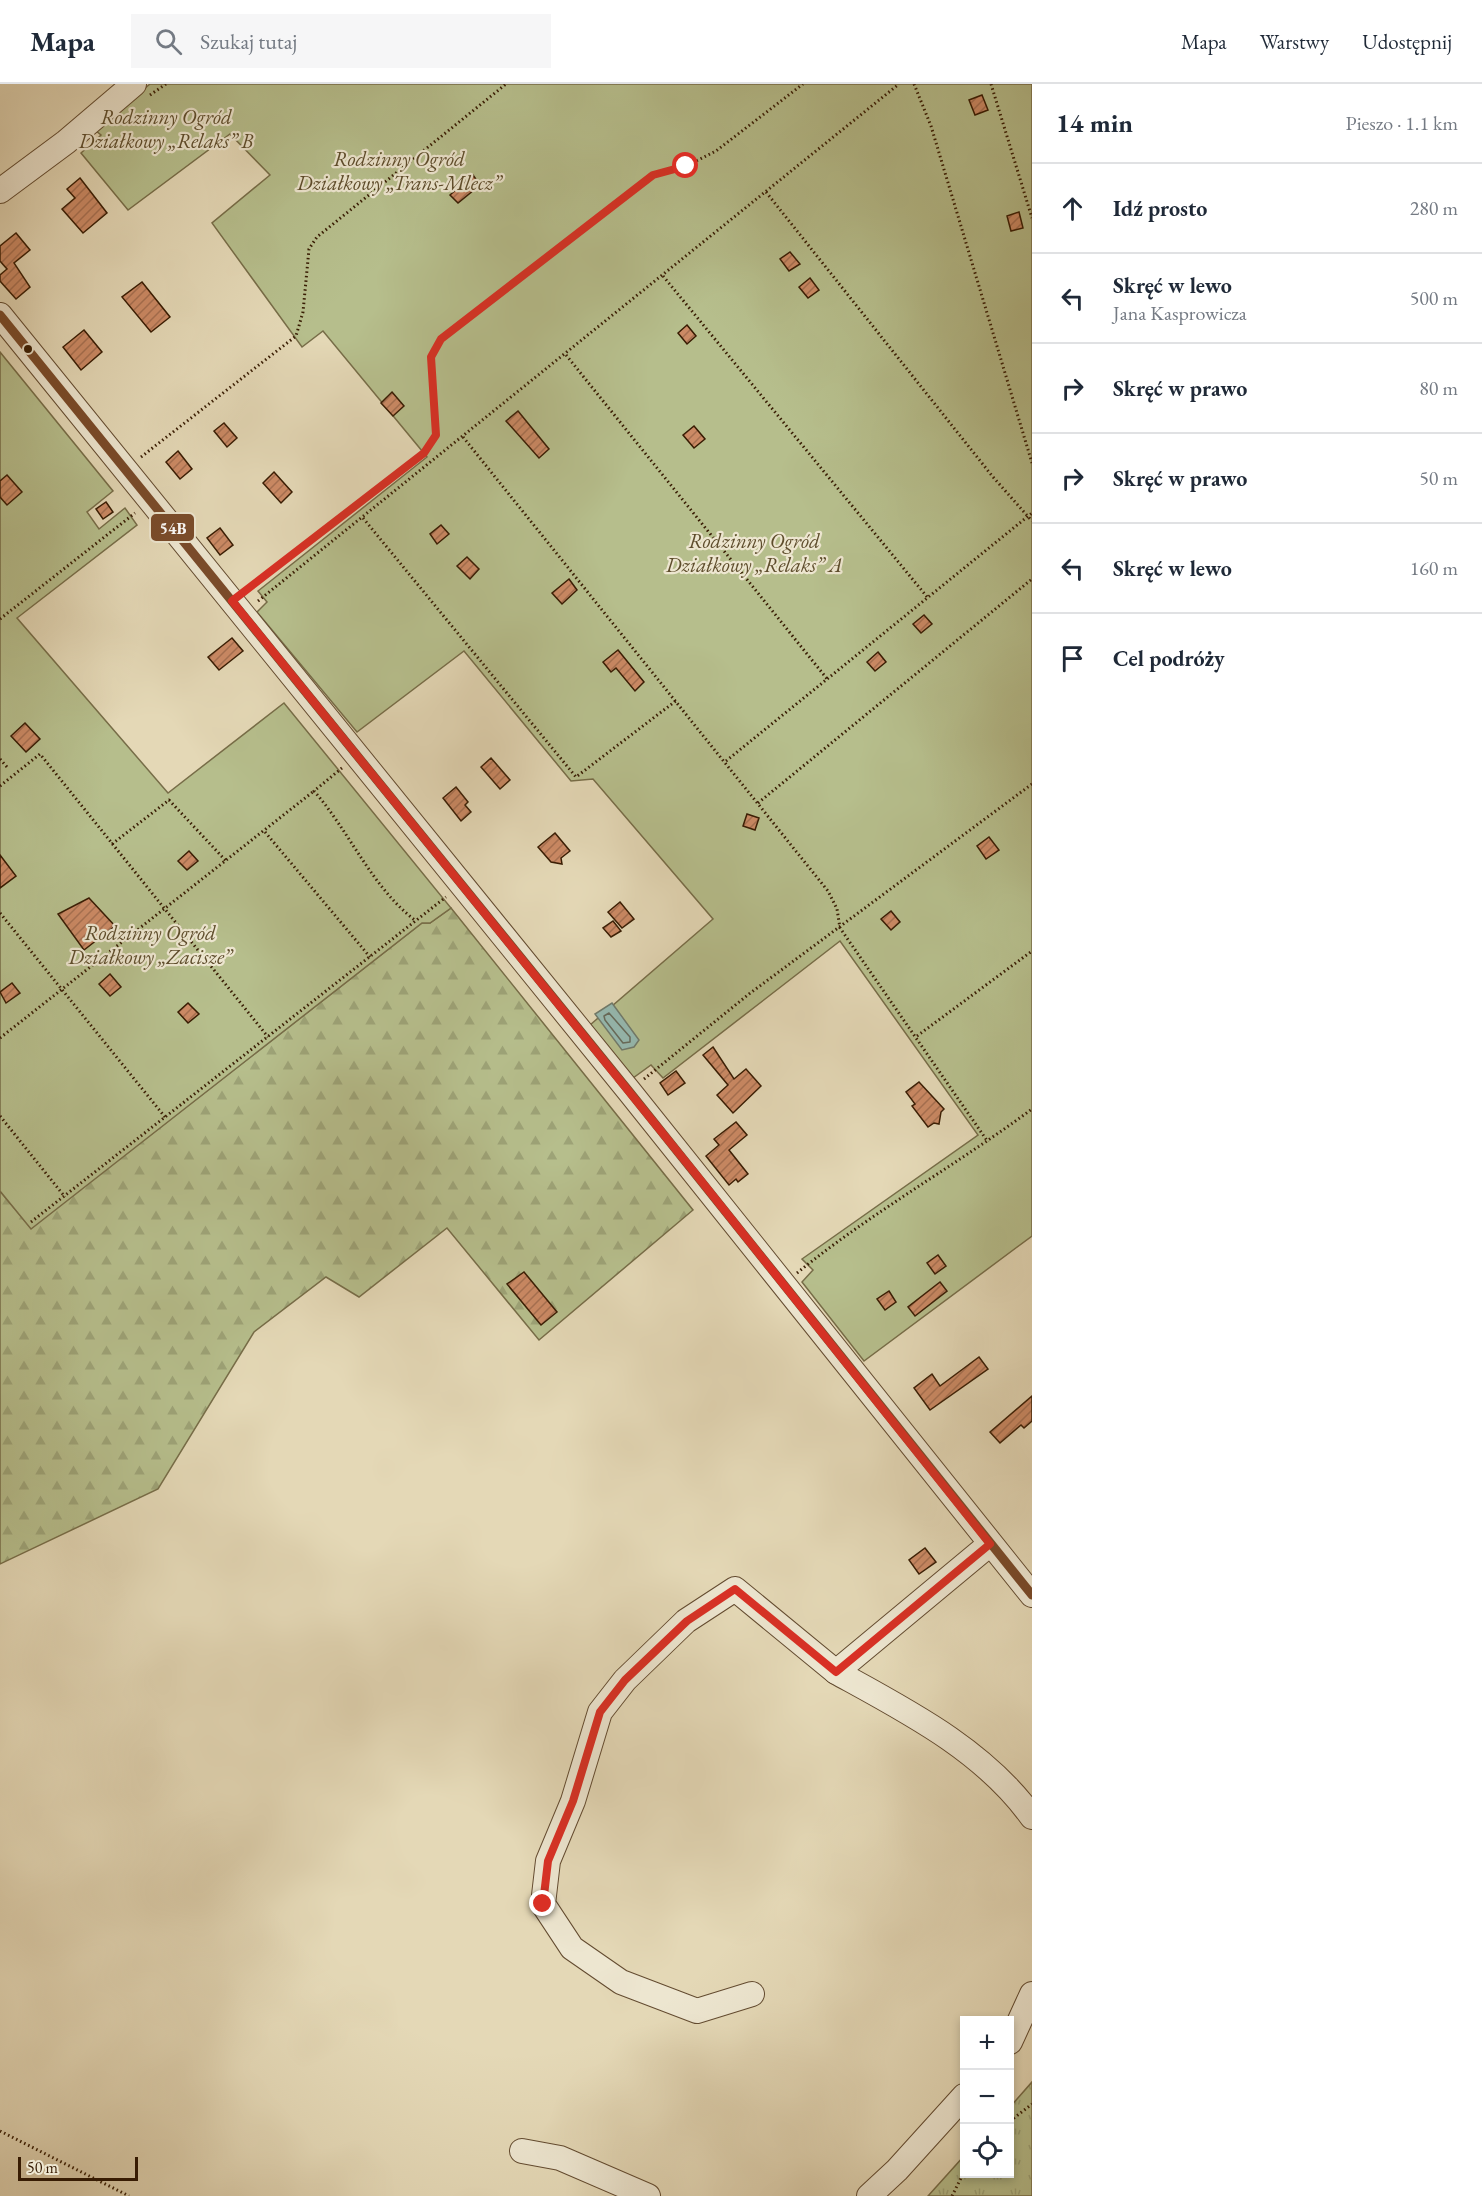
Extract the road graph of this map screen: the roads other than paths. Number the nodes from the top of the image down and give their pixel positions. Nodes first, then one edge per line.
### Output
1 (134, 84) edge
2 (0, 191) edge
3 (0, 315) edge
4 (990, 1544) junction
5 (1032, 1595) edge
6 (836, 1672) junction
7 (1032, 1817) edge
8 (752, 1994) dead end
9 (1032, 1994) edge
10 (1014, 2033) edge
11 (960, 2101) edge
12 (522, 2151) dead end
13 (648, 2196) edge
14 (869, 2196) edge

1 - 2 street
3 - 4 street
4 - 5 street
4 - 6 street
6 - 7 street
6 - 8 street
9 - 10 street
11 - 14 street
12 - 13 street

